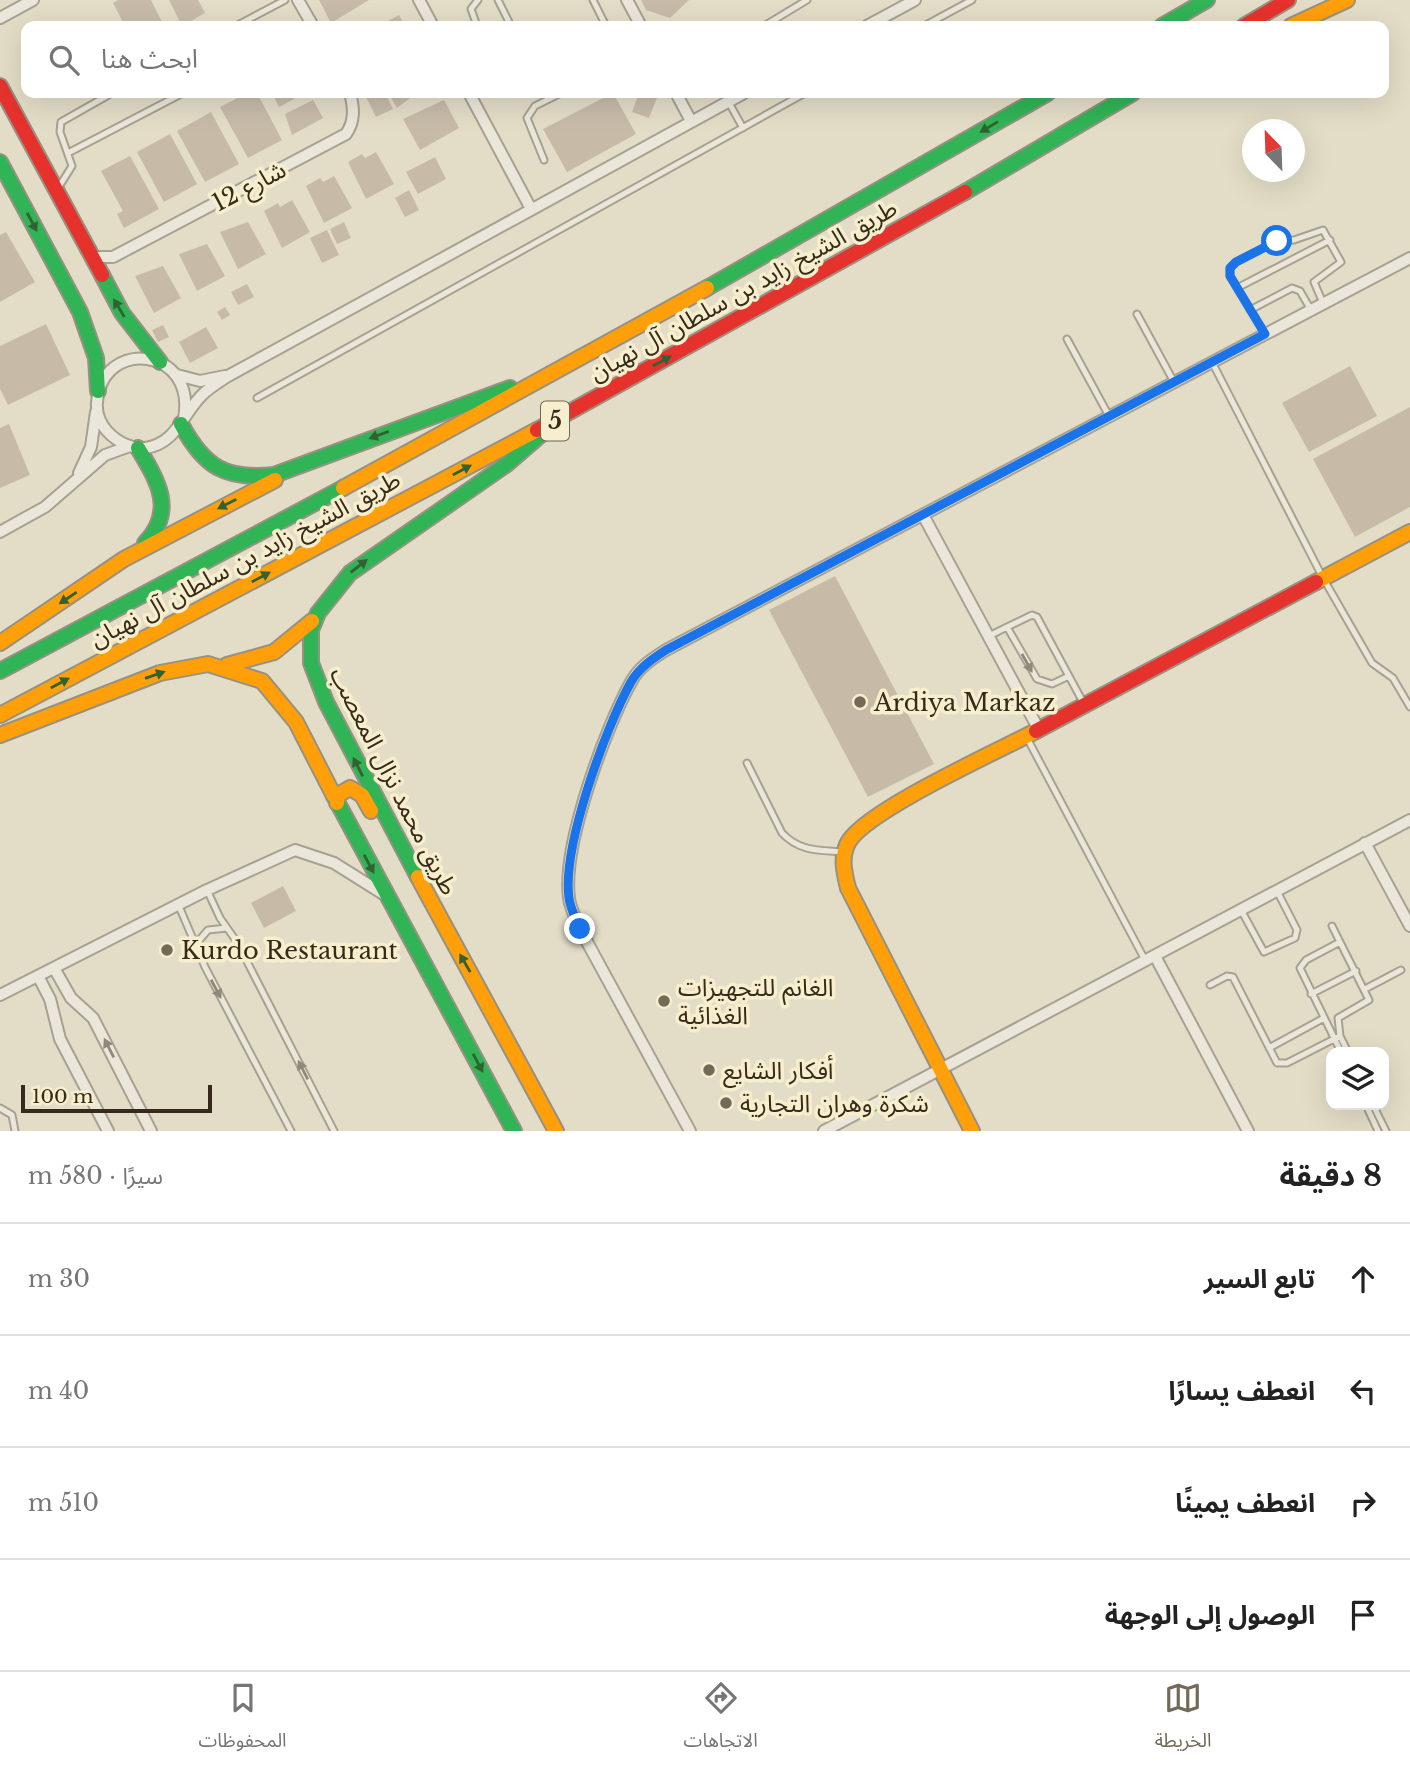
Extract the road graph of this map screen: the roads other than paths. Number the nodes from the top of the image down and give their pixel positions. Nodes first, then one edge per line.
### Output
1 (33, 0) edge
2 (285, 0) edge
3 (298, 0) edge
4 (419, 0) edge
5 (478, 0) edge
6 (498, 0) edge
7 (593, 0) edge
8 (627, 0) edge
9 (807, 0) edge
10 (915, 0) edge
11 (971, 0) edge
12 (1207, 0) edge
13 (1288, 0) edge
14 (1348, 0) edge
15 (1195, 5) edge
16 (0, 18) edge
17 (245, 21) edge
18 (310, 21) edge
19 (430, 21) edge
20 (475, 21) edge
21 (508, 21) edge
22 (604, 21) edge
23 (638, 21) edge
24 (772, 21) edge
25 (876, 21) edge
26 (933, 21) edge
27 (1170, 21) edge
28 (1252, 21) edge
29 (1302, 21) edge
30 (0, 86) edge
31 (103, 98) edge
32 (173, 98) edge
33 (351, 98) edge
34 (472, 98) edge
35 (545, 98) edge
36 (679, 98) edge
37 (734, 98) edge
38 (796, 98) edge
39 (1039, 98) edge
40 (1125, 98) edge
41 (1132, 98) edge
42 (728, 101) junction
43 (1101, 112) junction
44 (691, 121) junction
45 (743, 128) junction
46 (68, 153) junction
47 (544, 160) dead end
48 (0, 162) edge
49 (56, 192) junction
50 (530, 207) junction
51 (1330, 240) junction
52 (91, 257) junction
53 (113, 257) junction
54 (1410, 258) edge
55 (101, 276) junction
56 (1237, 288) junction
57 (1323, 303) junction
58 (1250, 310) junction
59 (1311, 310) junction
60 (1137, 314) dead end
61 (1265, 334) junction
62 (1067, 339) dead end
63 (160, 362) junction
64 (1212, 362) junction
65 (559, 372) junction
66 (177, 375) junction
67 (228, 376) junction
68 (1174, 382) junction
69 (98, 391) junction
70 (257, 398) dead end
71 (97, 409) junction
72 (1109, 416) junction
73 (562, 417) junction
74 (182, 421) junction
75 (134, 447) junction
76 (332, 452) junction
77 (77, 477) junction
78 (923, 514) junction
79 (0, 532) edge
80 (1410, 532) edge
81 (124, 559) junction
82 (1323, 578) junction
83 (315, 617) junction
84 (1007, 627) junction
85 (989, 636) junction
86 (0, 643) edge
87 (208, 664) junction
88 (0, 671) edge
89 (1069, 677) junction
90 (1084, 704) junction
91 (1410, 707) edge
92 (0, 715) edge
93 (1032, 731) junction
94 (0, 735) edge
95 (747, 763) dead end
96 (337, 803) junction
97 (1410, 820) edge
98 (1365, 844) junction
99 (843, 852) junction
100 (206, 890) junction
101 (1277, 891) junction
102 (385, 895) junction
103 (178, 904) junction
104 (1241, 909) junction
105 (436, 913) junction
106 (1332, 926) dead end
107 (1410, 926) edge
108 (227, 928) junction
109 (1340, 942) junction
110 (196, 944) junction
111 (1150, 958) junction
112 (54, 968) junction
113 (1401, 970) dead end
114 (1356, 971) junction
115 (38, 976) junction
116 (1210, 985) dead end
117 (1365, 989) junction
118 (1311, 994) junction
119 (0, 995) edge
120 (78, 1005) junction
121 (55, 1018) junction
122 (1324, 1018) junction
123 (1337, 1038) junction
124 (1339, 1047) edge
125 (1344, 1047) edge
126 (1269, 1048) junction
127 (940, 1070) junction
128 (0, 1108) edge
129 (1368, 1110) edge
130 (1376, 1110) edge
131 (15, 1131) edge
132 (108, 1131) edge
133 (151, 1131) edge
134 (291, 1131) edge
135 (334, 1131) edge
136 (514, 1131) edge
137 (556, 1131) edge
138 (690, 1131) edge
139 (824, 1131) edge
140 (972, 1131) edge
141 (1248, 1131) edge
142 (1378, 1131) edge
143 (1386, 1131) edge

1 - 16 street
2 - 17 lane
3 - 18 street
4 - 19 street
5 - 20 lane
6 - 21 lane
7 - 22 lane
8 - 23 street
9 - 24 lane
10 - 25 street
11 - 26 lane
12 - 15 main road
13 - 28 main road
14 - 29 main road
15 - 27 main road
30 - 49 main road
31 - 46 lane
32 - 46 lane
33 - 53 street, شارع 12
34 - 50 street
35 - 47 lane
36 - 44 street
37 - 42 street
38 - 45 lane
39 -> 65 main road, طريق الشيخ زايد بن سلطان آل نهيان / 5
40 - 43 main road, طريق الشيخ زايد بن سلطان آل نهيان / 5
41 - 43 main road
42 - 44 street
42 - 45 lane
73 -> 43 main road, طريق الشيخ زايد بن سلطان آل نهيان / 5
44 - 50 street
45 - 70 lane
46 - 49 lane
48 -> 69 main road
49 - 52 main road
50 - 67 street
51 - 56 lane
51 - 56 lane
51 - 57 lane
52 - 53 street, شارع 12
52 - 55 main road
53 - 55 street, شارع 12
54 - 57 street
63 -> 55 main road
56 - 58 lane
57 - 59 street
58 - 59 lane
58 - 61 lane
59 - 61 street
60 - 68 lane
61 - 64 street
62 - 72 lane
63 - 66 street
63 - 69 street
64 - 68 street
64 - 82 lane
65 -> 76 main road
65 - 88 main road, طريق الشيخ زايد بن سلطان آل نهيان / 5
66 - 67 street
66 - 74 street
67 - 74 street
68 - 72 street
69 - 71 street
71 - 75 street
71 - 77 street
72 - 78 street
83 -> 73 main road, طريق محمد نزال المعصب
92 -> 73 main road, طريق الشيخ زايد بن سلطان آل نهيان / 5
74 - 75 street
74 - 76 main road
75 - 77 street
75 - 81 main road
76 -> 81 main road
77 - 79 street
78 - 85 street
78 - 138 street
80 - 82 main road
81 -> 86 main road
82 - 90 main road
82 - 91 lane
83 - 87 main road
105 -> 83 main road, طريق محمد نزال المعصب
84 - 85 lane
84 -> 89 lane
84 - 89 lane
85 - 93 street
94 -> 87 main road
87 - 96 main road
89 - 90 lane
90 - 93 main road
93 - 99 main road
93 - 111 lane
95 - 99 lane
96 -> 102 main road
96 - 105 main road
97 - 98 street
98 - 101 street
98 - 107 street
99 - 127 main road
100 - 102 street
100 - 103 street
100 - 108 lane
101 - 104 street
101 - 104 lane
102 -> 136 main road
103 - 110 lane
103 - 112 street
104 - 111 street
137 -> 105 main road, طريق محمد نزال المعصب
106 - 109 lane
108 - 110 lane
135 -> 108 lane
109 - 114 lane
109 - 118 lane
110 -> 134 lane
111 - 127 street
111 - 141 street
112 - 115 street
112 - 120 street
113 - 117 lane
114 - 117 lane
114 - 118 lane
115 - 119 street
115 - 121 street
116 - 126 lane
117 - 123 lane
118 - 122 lane
120 - 121 street
133 -> 120 street
121 - 132 street
122 - 123 lane
122 - 126 lane
123 - 124 lane
123 - 125 lane
123 - 126 lane
127 - 139 street
127 - 140 main road
128 - 131 lane
129 - 142 lane
130 - 143 lane

